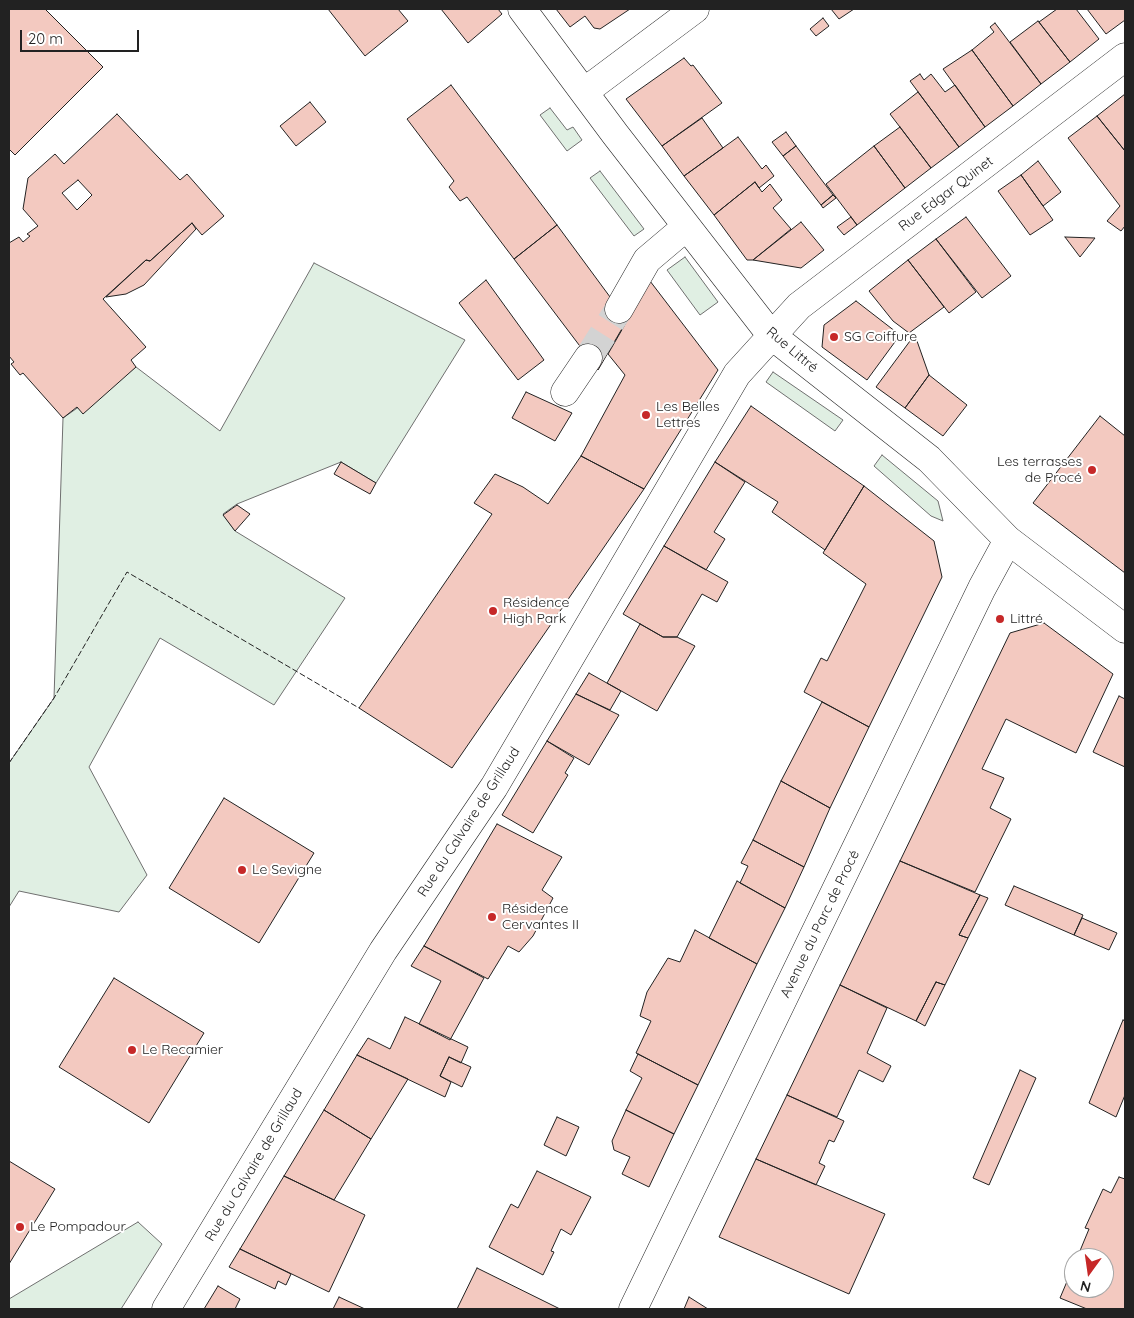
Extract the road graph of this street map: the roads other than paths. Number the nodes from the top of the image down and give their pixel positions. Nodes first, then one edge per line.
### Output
1 (522, 9) edge
2 (695, 9) edge
3 (1125, 57) edge
4 (584, 92) junction
5 (686, 227) junction
6 (619, 309) tunnel mouth
7 (771, 335) junction
8 (588, 358) tunnel mouth
9 (565, 392) dead end
10 (1008, 540) junction
11 (1125, 629) edge
12 (166, 1309) edge
13 (634, 1309) edge

1 - 4 street, Rue Littré
2 - 4 street
3 - 7 street, Rue Edgar Quinet
4 - 5 street, Rue Littré
5 - 6 street
5 - 7 street, Rue Littré
7 - 10 street, Rue Littré
7 - 12 street, Rue du Calvaire de Grillaud
8 - 9 street
10 - 11 street, Rue Littré
10 - 13 street, Avenue du Parc de Procé

